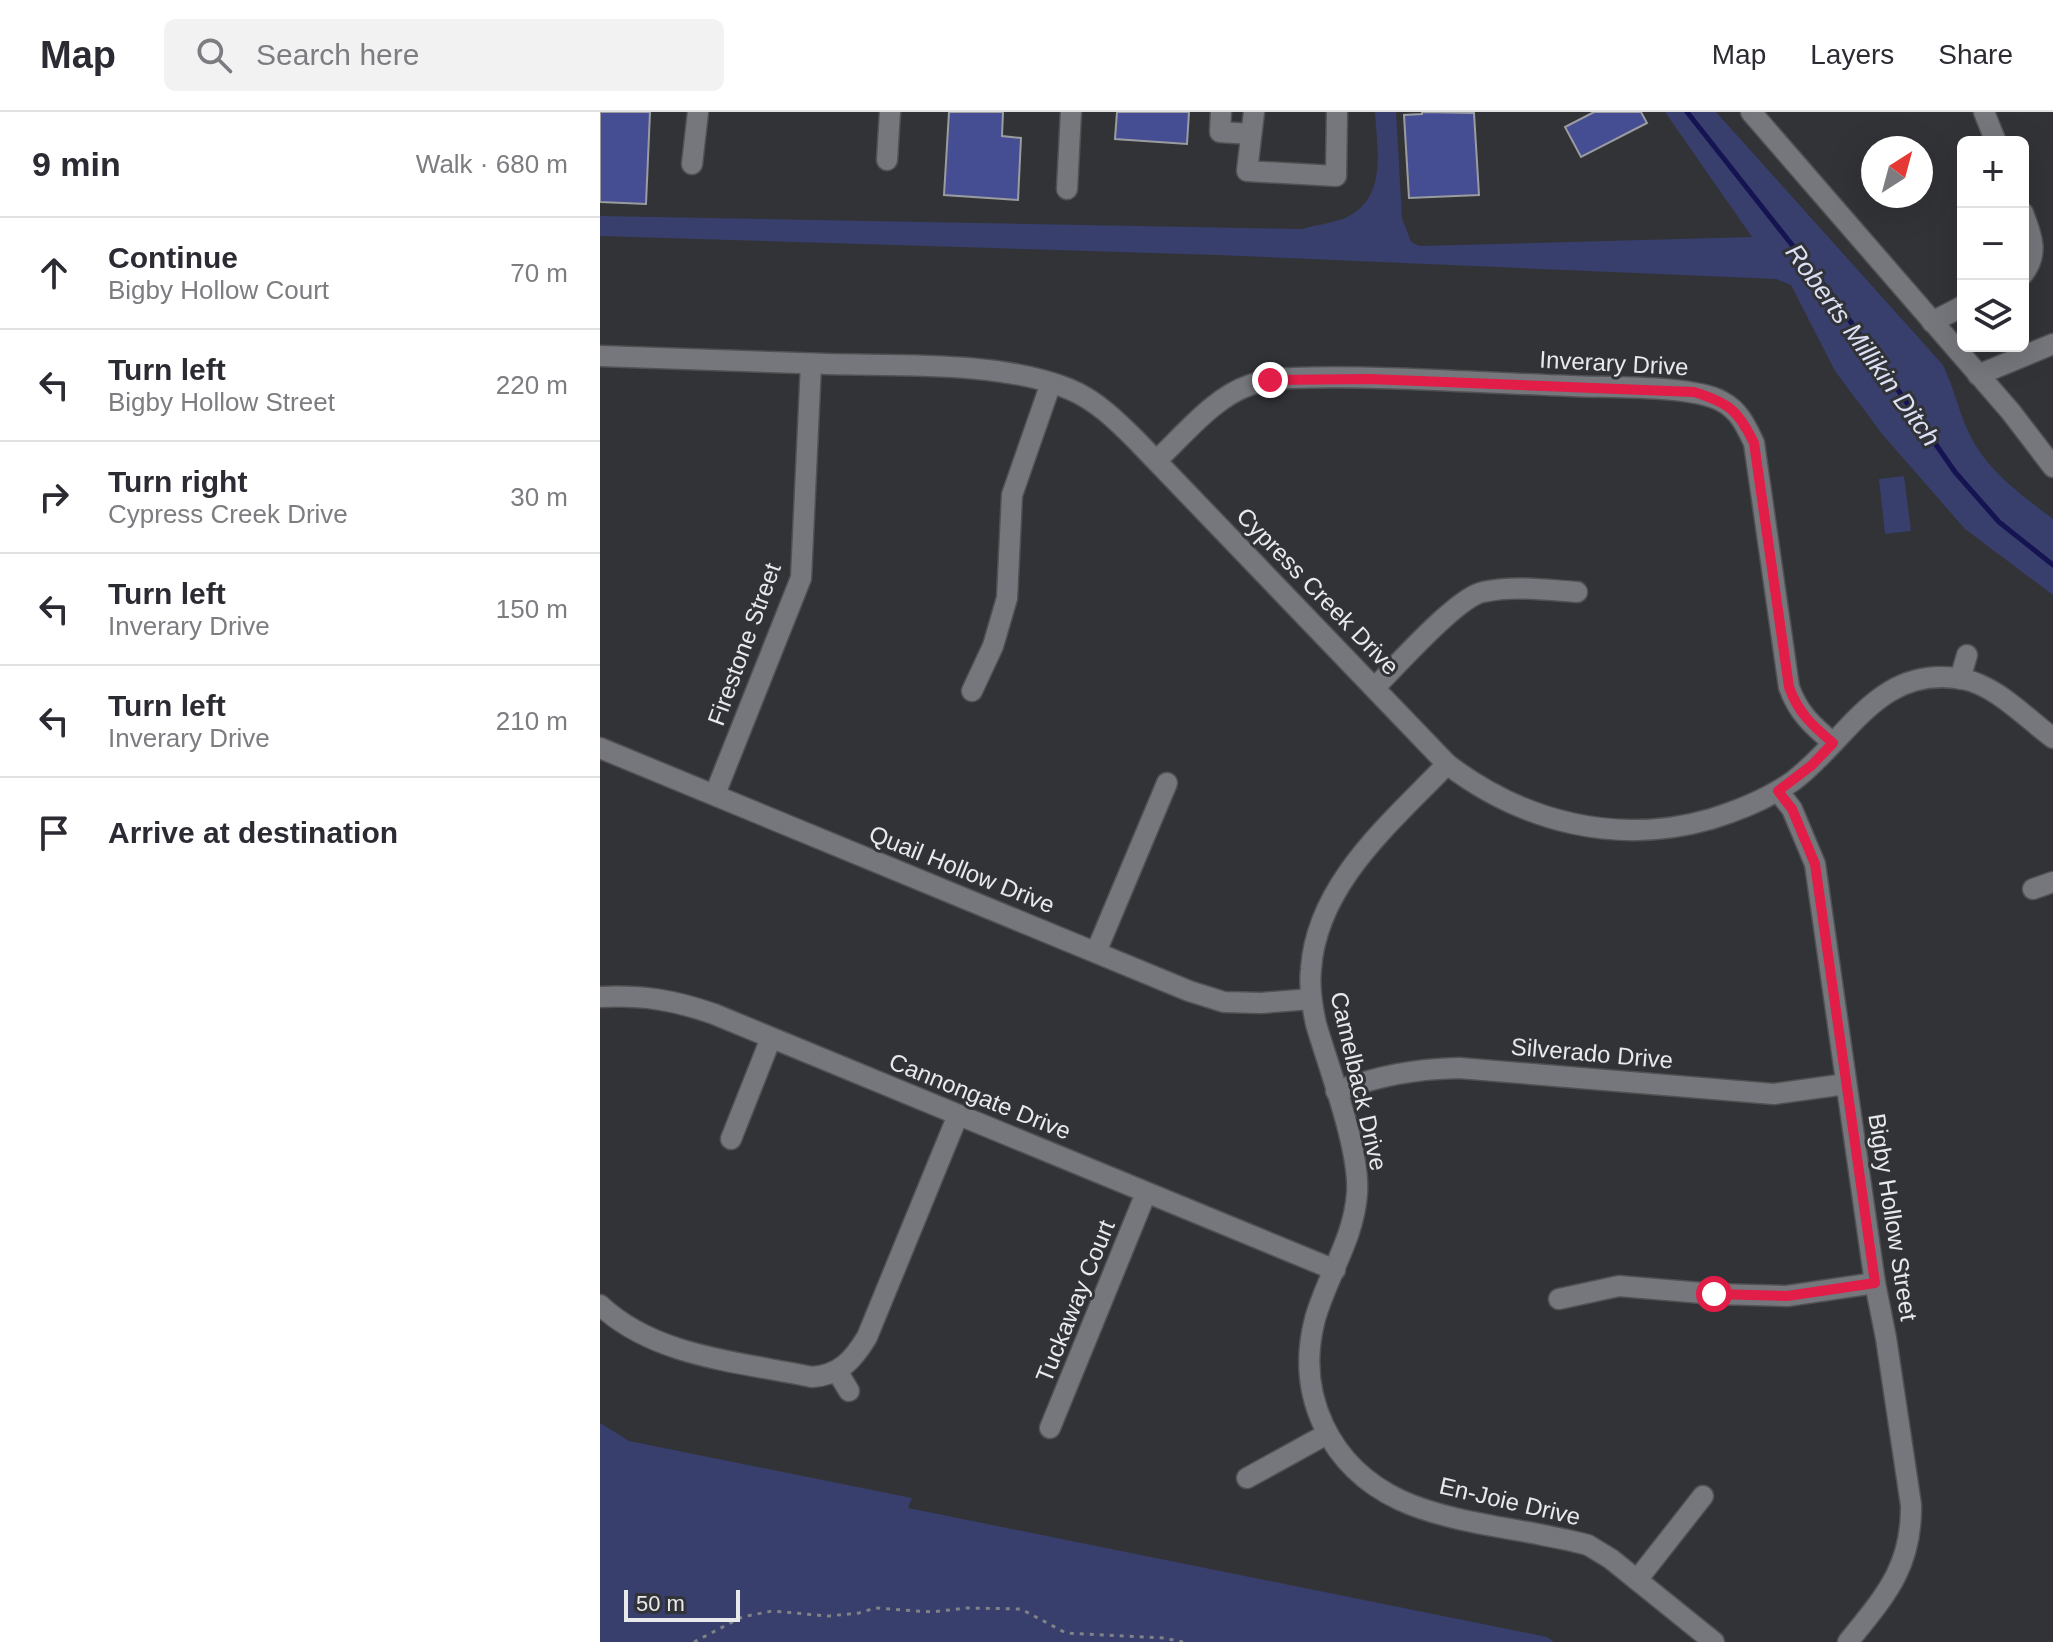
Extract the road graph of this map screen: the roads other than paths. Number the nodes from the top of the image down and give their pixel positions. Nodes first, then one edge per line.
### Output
1 (698, 112) edge
2 (890, 112) edge
3 (1071, 112) edge
4 (1221, 112) edge
5 (1254, 112) edge
6 (1337, 112) edge
7 (1751, 112) edge
8 (1984, 112) edge
9 (1251, 134) junction
10 (1994, 136) edge
11 (887, 160) dead end
12 (692, 164) dead end
13 (1067, 189) dead end
14 (2029, 229) edge
15 (2029, 265) edge
16 (1957, 309) edge
17 (1932, 322) junction
18 (2053, 344) edge
19 (600, 356) edge
20 (811, 364) junction
21 (1978, 375) junction
22 (1051, 383) junction
23 (1157, 460) junction
24 (2053, 467) edge
25 (1577, 592) dead end
26 (1967, 655) dead end
27 (1960, 679) junction
28 (1375, 687) junction
29 (972, 691) dead end
30 (2053, 738) edge
31 (1833, 743) junction
32 (600, 748) edge
33 (1447, 764) junction
34 (1167, 783) dead end
35 (1778, 791) junction
36 (715, 794) junction
37 (1096, 952) junction
38 (600, 997) edge
39 (1311, 999) junction
40 (771, 1038) junction
41 (1846, 1084) junction
42 (1336, 1091) junction
43 (958, 1115) junction
44 (731, 1139) dead end
45 (1146, 1193) junction
46 (1335, 1270) junction
47 (1875, 1283) junction
48 (1559, 1299) dead end
49 (600, 1305) edge
50 (837, 1371) junction
51 (849, 1391) dead end
52 (1315, 1400) joint
53 (1050, 1428) dead end
54 (1327, 1434) junction
55 (1247, 1478) dead end
56 (1703, 1496) dead end
57 (1637, 1580) junction
58 (1714, 1642) edge
59 (1848, 1642) edge

1 - 12 street
2 - 11 street
3 - 13 street
4 - 9 street
5 - 9 street
6 - 9 street
7 - 17 street
8 - 10 street
14 - 15 street
16 - 17 street
17 - 21 street
18 - 21 street
19 - 20 street, Cypress Creek Drive
20 - 22 street, Cypress Creek Drive
20 - 36 street, Firestone Street
21 - 24 street
22 - 23 street, Cypress Creek Drive
22 - 29 street
23 - 28 street, Cypress Creek Drive
23 - 31 street, Inverary Drive
25 - 28 street
26 - 27 street
27 - 30 street
27 - 31 street, Cypress Creek Drive
28 - 33 street, Cypress Creek Drive
31 - 35 street, Cypress Creek Drive
32 - 36 street, Quail Hollow Drive
33 - 35 street, Cypress Creek Drive
33 - 39 street, Camelback Drive
34 - 37 street
35 - 41 street, Bigby Hollow Street
36 - 37 street, Quail Hollow Drive
37 - 39 street, Quail Hollow Drive
38 - 40 street, Cannongate Drive
39 - 42 street, Camelback Drive
40 - 43 street, Cannongate Drive
40 - 44 street
41 - 42 street, Silverado Drive
41 - 47 street, Bigby Hollow Street
42 - 46 street, Camelback Drive
43 - 45 street, Cannongate Drive
43 - 50 street
45 - 46 street, Cannongate Drive
45 - 53 street, Tuckaway Court
46 - 52 street, Camelback Drive
47 - 48 street
47 - 59 street, Bigby Hollow Street
49 - 50 street
50 - 51 street
52 - 54 street, En-Joie Drive
54 - 55 street
54 - 57 street, En-Joie Drive
56 - 57 street
57 - 58 street, En-Joie Drive

